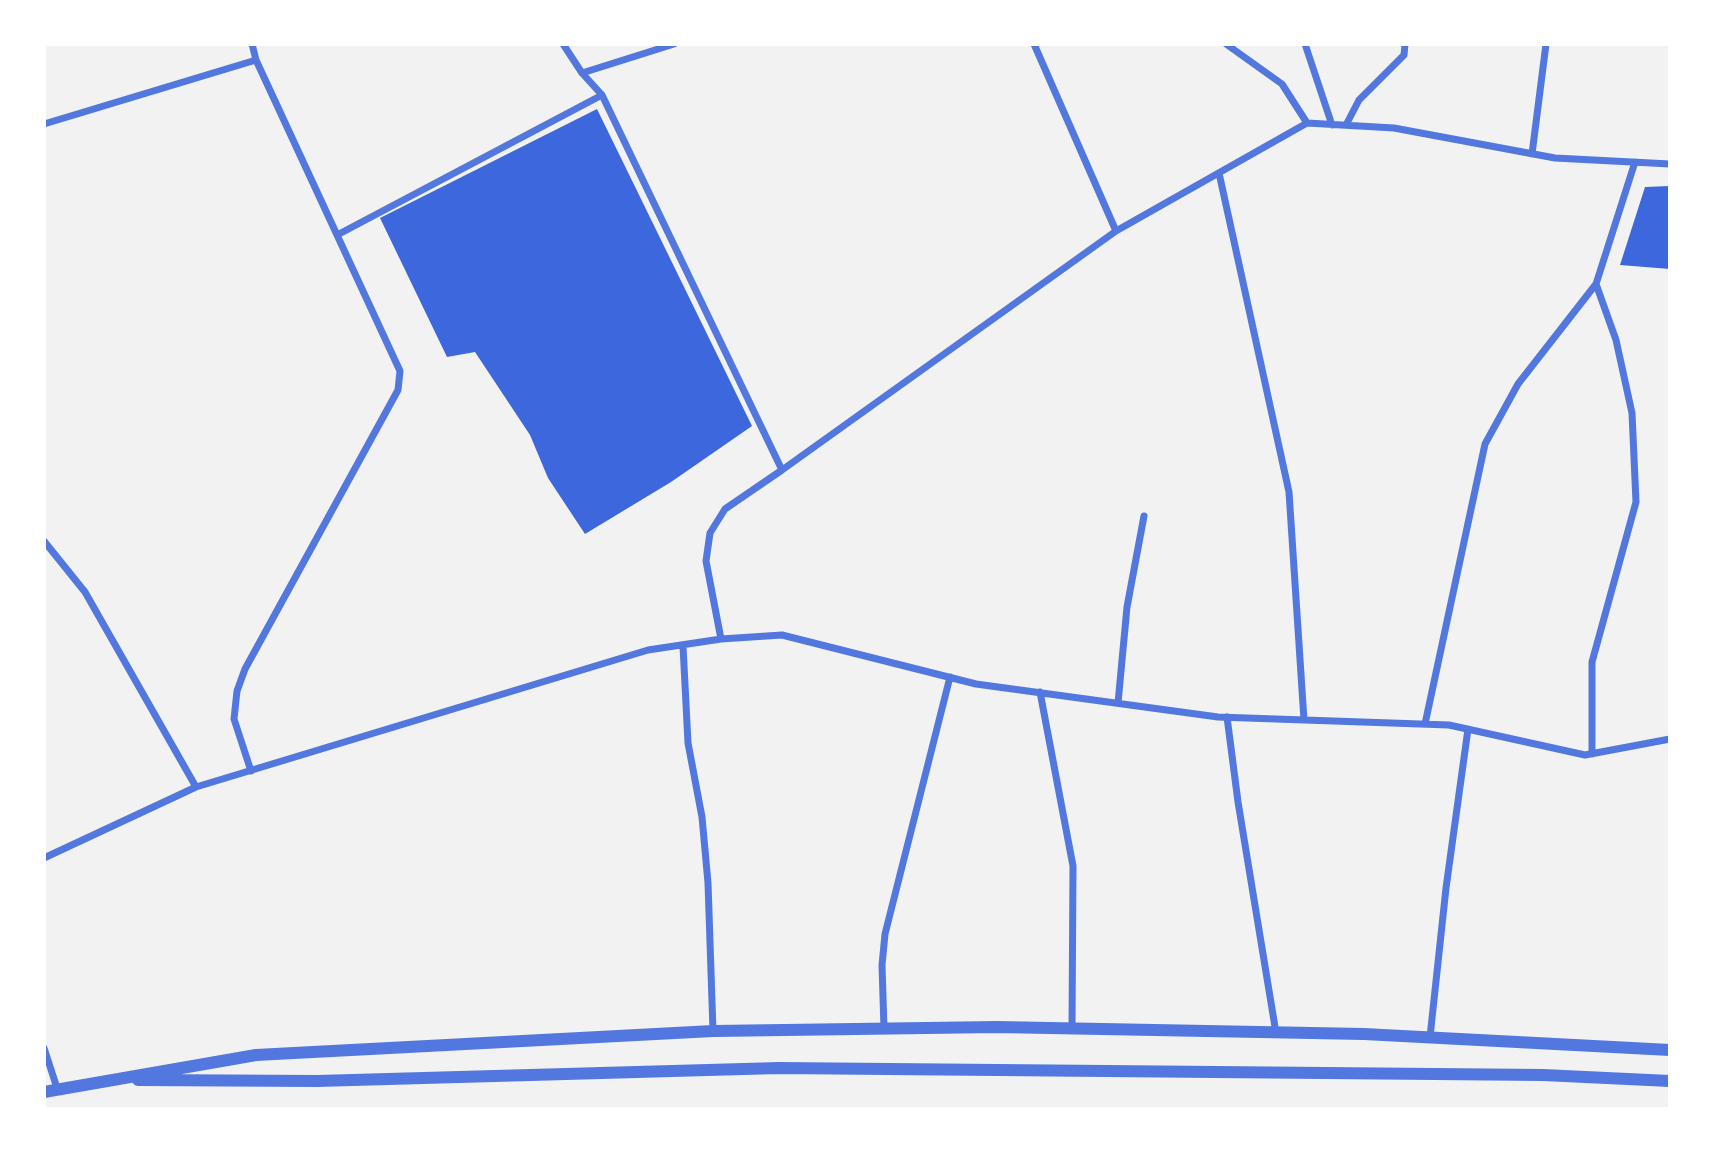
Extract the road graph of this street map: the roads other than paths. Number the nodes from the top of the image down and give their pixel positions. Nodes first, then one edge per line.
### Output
1 (252, 44) edge
2 (564, 44) edge
3 (674, 44) edge
4 (1034, 44) edge
5 (1226, 44) edge
6 (1305, 44) edge
7 (1405, 44) edge
8 (1546, 44) edge
9 (256, 60) junction
10 (582, 73) junction
11 (602, 95) junction
12 (1307, 123) junction
13 (44, 124) edge
14 (1332, 125) junction
15 (1346, 125) junction
16 (1532, 154) junction
17 (1635, 162) junction
18 (1670, 164) edge
19 (1219, 173) junction
20 (1116, 231) junction
21 (339, 234) junction
22 (1596, 284) junction
23 (782, 470) junction
24 (1144, 516) dead end
25 (44, 541) edge
26 (720, 639) junction
27 (683, 646) junction
28 (950, 677) junction
29 (1040, 692) junction
30 (1118, 703) junction
31 (1227, 717) junction
32 (1304, 720) junction
33 (1425, 724) junction
34 (1468, 729) junction
35 (1670, 738) edge
36 (1592, 754) junction
37 (251, 771) junction
38 (197, 787) junction
39 (44, 858) edge
40 (884, 1029) junction
41 (1072, 1029) junction
42 (713, 1031) junction
43 (1276, 1032) junction
44 (1430, 1037) junction
45 (44, 1048) edge
46 (1670, 1051) edge
47 (103, 1080) junction
48 (1670, 1081) edge
49 (57, 1088) junction
50 (44, 1092) edge

1 - 9 street
2 - 10 street
3 - 10 street
4 - 20 street
5 - 12 street
6 - 14 street
7 - 15 street
8 - 16 street
9 - 13 street
9 - 21 street
10 - 11 street
11 - 21 street
11 - 23 street
12 - 14 street
12 - 19 street
14 - 15 street
15 - 16 street
16 - 17 street
17 - 18 street
17 - 22 street
19 - 20 street
19 - 32 street
20 - 23 street
21 - 37 street
22 - 33 street
22 - 36 street
23 - 26 street
24 - 30 street
25 - 38 street
26 - 27 street
26 - 28 street
27 - 37 street
27 - 42 street
28 - 29 street
28 - 40 street
29 - 30 street
29 - 41 street
30 - 31 street
31 - 32 street
31 - 43 street
32 - 33 street
33 - 34 street
34 - 36 street
34 - 44 street
35 - 36 street
37 - 38 street
38 - 39 street
40 - 41 street
40 - 42 street
41 - 43 street
42 - 47 street
43 - 44 street
44 - 46 street
45 - 49 street
47 - 48 street
47 - 49 street
49 - 50 street

